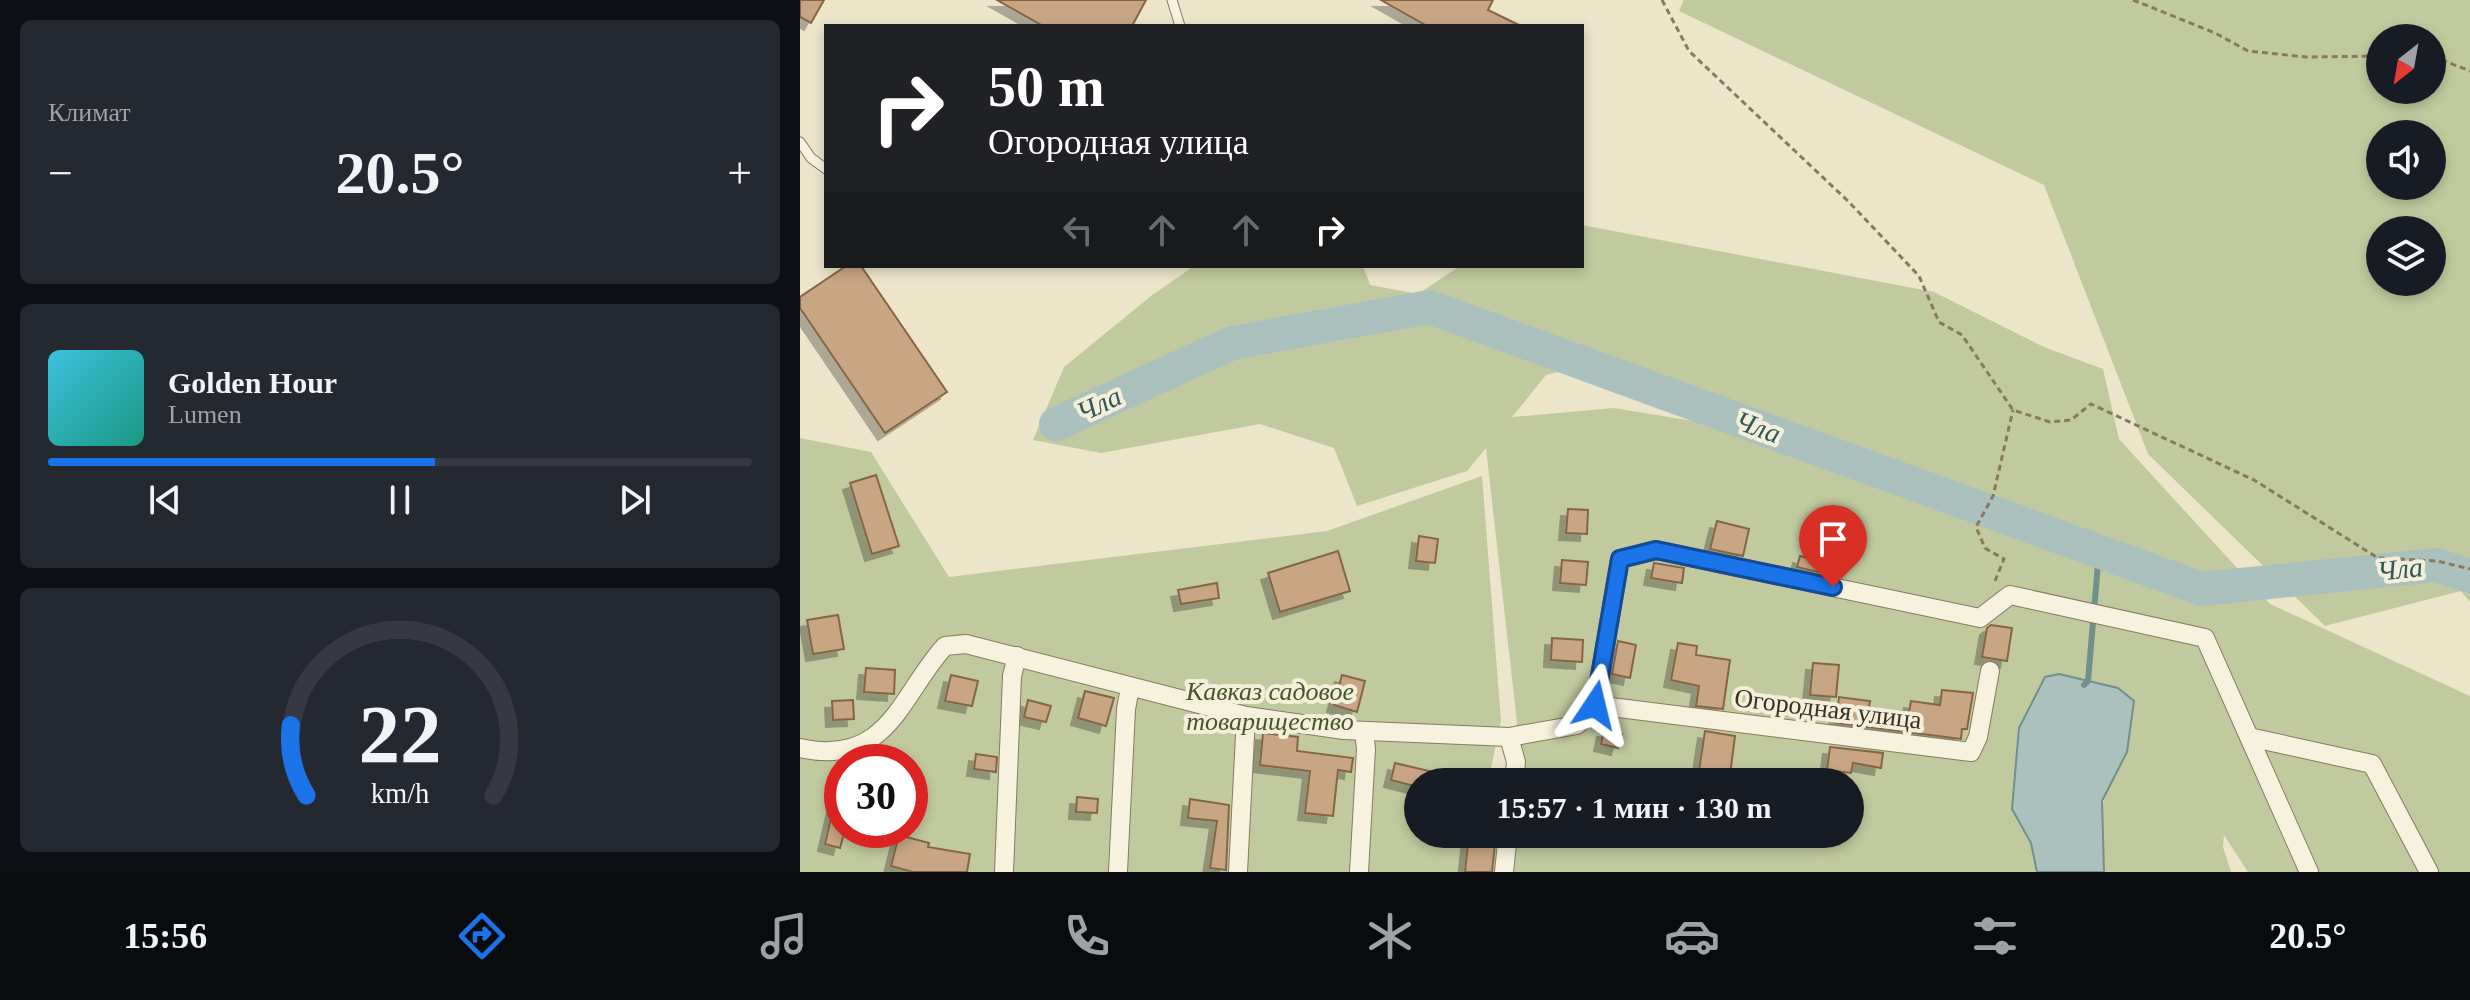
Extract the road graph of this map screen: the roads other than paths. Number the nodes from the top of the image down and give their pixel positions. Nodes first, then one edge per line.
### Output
1 (1172, 0) edge
2 (1179, 24) edge
3 (800, 142) edge
4 (824, 168) edge
5 (1017, 656) junction
6 (1990, 671) dead end
7 (1130, 688) junction
8 (1595, 705) junction
9 (1246, 716) junction
10 (1364, 732) junction
11 (1509, 737) junction
12 (2249, 737) junction
13 (800, 748) edge
14 (1515, 768) edge
15 (1507, 848) edge
16 (1004, 872) edge
17 (1118, 872) edge
18 (1238, 872) edge
19 (1359, 872) edge
20 (1504, 872) edge
21 (2309, 872) edge
22 (2429, 872) edge

1 - 2 lane
3 - 4 lane
5 - 7 street
5 - 13 street
5 - 16 street
6 - 8 street, Огородная улица
7 - 9 street
7 - 17 street
8 - 11 street
8 - 12 street
9 - 10 street
9 - 18 street
10 - 11 street
10 - 19 street
11 - 14 street
12 - 21 street
12 - 22 street
15 - 20 street

